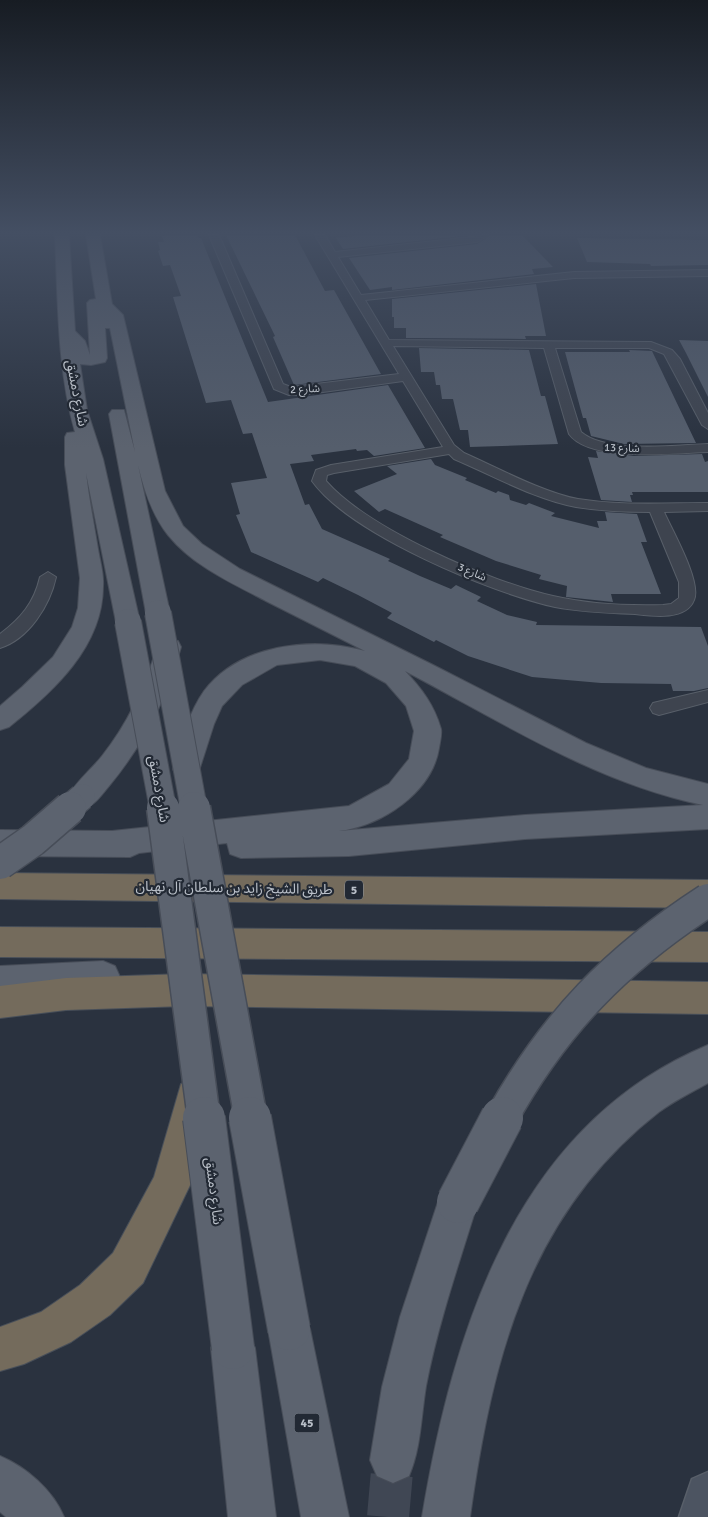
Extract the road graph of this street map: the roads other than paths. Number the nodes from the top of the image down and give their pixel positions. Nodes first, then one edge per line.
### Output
1 (66, 306) edge
2 (96, 306) edge
3 (105, 306) joint
4 (244, 306) edge
5 (364, 306) edge
6 (67, 332) junction
7 (386, 343) junction
8 (548, 343) junction
9 (406, 376) junction
10 (78, 410) junction
11 (708, 425) edge
12 (708, 448) edge
13 (452, 450) junction
14 (148, 466) junction
15 (708, 507) edge
16 (655, 508) junction
17 (48, 577) dead end
18 (143, 617) junction
19 (0, 642) edge
20 (708, 696) edge
21 (659, 708) dead end
22 (0, 720) edge
23 (187, 769) junction
24 (708, 795) edge
25 (708, 817) edge
26 (0, 843) edge
27 (111, 844) junction
28 (0, 863) edge
29 (0, 886) edge
30 (708, 894) edge
31 (708, 900) edge
32 (0, 942) edge
33 (708, 947) edge
34 (0, 982) edge
35 (536, 997) junction
36 (708, 998) edge
37 (0, 1002) edge
38 (708, 1063) edge
39 (199, 1076) junction
40 (0, 1349) edge
41 (393, 1460) tunnel mouth
42 (0, 1479) edge
43 (708, 1495) edge
44 (40, 1517) edge
45 (252, 1517) edge
46 (325, 1517) edge
47 (446, 1517) edge
48 (702, 1517) edge

1 - 6 main road, شارع دمشق
2 - 6 main road
3 - 14 main road
3 - 18 main road, شارع دمشق
4 - 9 street, شارع 2
5 - 7 street
6 - 10 main road, شارع دمشق
7 - 8 street
7 - 9 street
8 - 11 street
8 - 12 street, شارع 13
9 - 13 street
10 - 18 main road, شارع دمشق
10 - 22 main road
13 - 16 street
13 - 16 street, شارع 3
14 - 24 main road
14 - 28 main road, bridge
15 - 16 street
17 - 19 street
18 - 23 main road, شارع دمشق, bridge
18 - 39 main road, شارع دمشق, bridge
20 - 21 street
23 - 27 main road
23 - 46 main road, شارع دمشق / 45, bridge
25 - 27 main road
26 - 27 main road
29 - 30 highway, طريق الشيخ زايد بن سلطان آل نهيان / 5
31 - 41 main road, bridge
32 - 33 highway
34 - 35 main road
35 - 36 highway
35 - 37 highway
38 - 47 main road
39 - 40 highway
39 - 45 main road, شارع دمشق, bridge
42 - 44 main road
43 - 48 street

